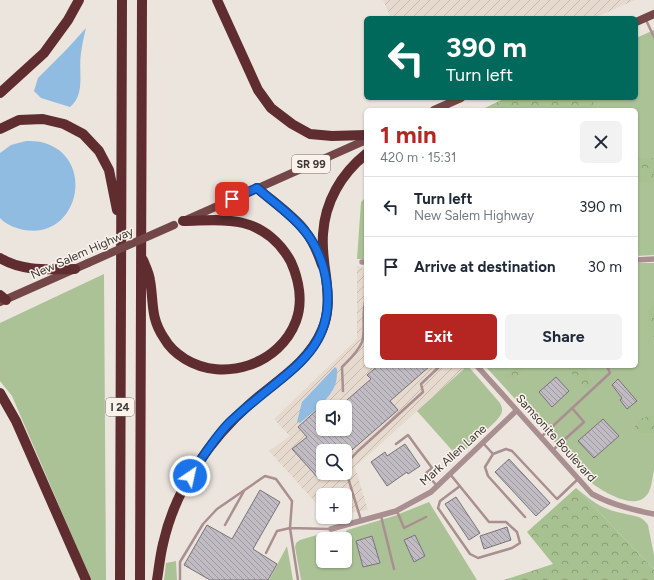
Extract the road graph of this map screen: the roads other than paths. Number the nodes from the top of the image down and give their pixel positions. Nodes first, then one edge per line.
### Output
1 (79, 0) edge
2 (122, 0) edge
3 (142, 0) edge
4 (217, 0) edge
5 (654, 14) edge
6 (645, 18) junction
7 (638, 21) edge
8 (654, 37) edge
9 (0, 93) edge
10 (456, 100) edge
11 (438, 108) edge
12 (0, 129) edge
13 (364, 135) edge
14 (364, 141) edge
15 (364, 156) edge
16 (257, 188) junction
17 (178, 223) junction
18 (121, 235) junction
19 (140, 251) junction
20 (0, 258) edge
21 (654, 259) edge
22 (638, 260) edge
23 (75, 269) junction
24 (326, 274) junction
25 (2, 299) edge
26 (364, 305) edge
27 (438, 368) edge
28 (479, 368) edge
29 (608, 368) edge
30 (344, 390) dead end
31 (0, 393) edge
32 (572, 408) junction
33 (516, 411) junction
34 (540, 438) junction
35 (483, 443) junction
36 (396, 444) dead end
37 (552, 450) junction
38 (493, 454) junction
39 (352, 457) edge
40 (450, 474) junction
41 (578, 479) junction
42 (349, 480) edge
43 (437, 486) junction
44 (460, 486) junction
45 (244, 490) junction
46 (396, 511) junction
47 (654, 514) edge
48 (380, 515) junction
49 (426, 517) dead end
50 (525, 518) dead end
51 (361, 520) junction
52 (225, 525) dead end
53 (290, 528) junction
54 (330, 529) joint
55 (266, 553) dead end
56 (394, 569) dead end
57 (86, 580) edge
58 (120, 580) edge
59 (140, 580) edge
60 (157, 580) edge
61 (180, 580) edge
62 (298, 580) edge

1 - 9 highway
2 - 18 highway, I 24
3 - 19 highway, I 24
4 - 13 highway
5 - 6 main road
6 - 7 main road
6 - 8 lane
10 - 11 main road
12 - 18 highway
14 - 16 main road, New Salem Highway / SR 99
15 - 24 highway
16 - 17 main road, New Salem Highway / SR 99
16 - 24 highway
17 - 19 highway
17 - 23 main road, New Salem Highway / SR 99, bridge
18 - 58 highway, I 24
19 - 59 highway, I 24
20 - 23 highway
21 - 22 street
23 - 25 main road, New Salem Highway / SR 99
24 - 60 highway
26 - 30 lane
27 - 39 lane
28 - 33 street, Samsonite Boulevard
29 - 32 lane
31 - 57 highway
32 - 34 lane
32 - 37 lane
33 - 34 street, Samsonite Boulevard
33 - 35 street, Mark Allen Lane
34 - 37 street, Samsonite Boulevard
35 - 38 lane
35 - 40 street, Mark Allen Lane
36 - 43 lane
37 - 41 street, Samsonite Boulevard
38 - 41 lane
38 - 50 lane
40 - 43 street, Mark Allen Lane
40 - 44 lane
41 - 47 street, Samsonite Boulevard
42 - 51 lane
43 - 46 street, Mark Allen Lane
44 - 44 lane
45 - 52 lane
45 - 53 lane
45 - 61 lane
46 - 48 street, Mark Allen Lane
46 - 49 lane
48 - 51 street, Mark Allen Lane
48 - 56 lane
51 - 54 street, Mark Allen Lane
53 - 54 lane
53 - 55 lane
53 - 62 lane

